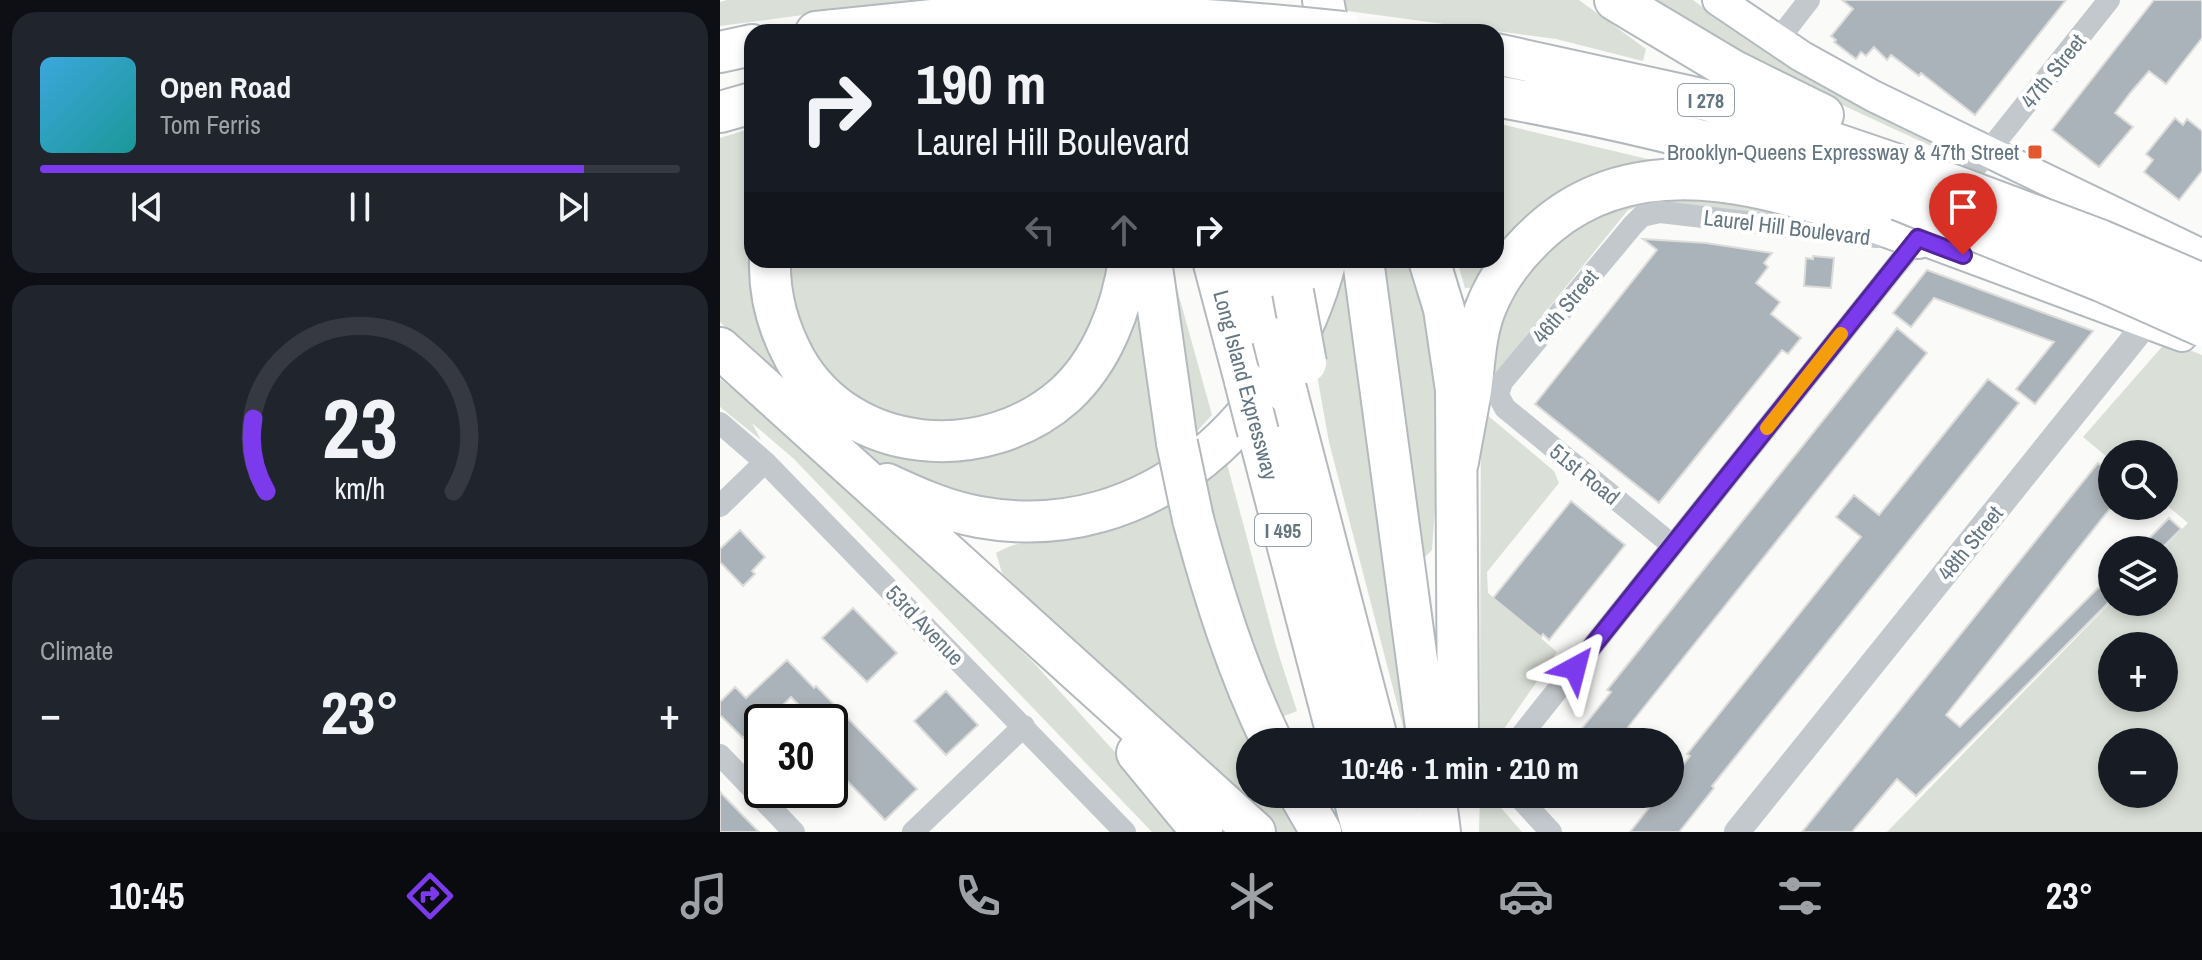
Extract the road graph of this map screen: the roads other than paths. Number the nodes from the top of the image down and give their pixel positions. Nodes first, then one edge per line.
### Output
1 (1089, 0) edge
2 (1113, 0) edge
3 (1142, 0) edge
4 (1185, 0) edge
5 (1239, 0) edge
6 (1323, 0) edge
7 (1615, 0) edge
8 (1718, 0) edge
9 (1809, 0) edge
10 (2109, 0) edge
11 (893, 24) edge
12 (1096, 24) edge
13 (1121, 24) edge
14 (1150, 24) edge
15 (1190, 24) edge
16 (1231, 24) edge
17 (1241, 24) edge
18 (1244, 24) edge
19 (1328, 24) edge
20 (1778, 40) junction
21 (744, 47) edge
22 (720, 52) edge
23 (1504, 56) edge
24 (744, 83) edge
25 (720, 88) edge
26 (1504, 98) edge
27 (744, 105) edge
28 (720, 112) edge
29 (1988, 152) junction
30 (1908, 175) junction
31 (1642, 216) joint
32 (1918, 238) junction
33 (2202, 255) edge
34 (770, 268) edge
35 (1127, 268) edge
36 (1152, 268) edge
37 (1196, 268) edge
38 (1215, 268) edge
39 (1255, 268) edge
40 (1324, 268) edge
41 (1364, 268) edge
42 (1431, 268) edge
43 (1291, 276) edge
44 (2202, 284) edge
45 (2147, 323) junction
46 (2202, 326) edge
47 (2202, 343) edge
48 (720, 348) edge
49 (1243, 373) junction
50 (1297, 378) junction
51 (1499, 400) joint
52 (720, 423) edge
53 (765, 462) junction
54 (1458, 462) junction
55 (848, 464) junction
56 (720, 506) edge
57 (1672, 545) junction
58 (1328, 622) junction
59 (1050, 649) junction
60 (1024, 726) junction
61 (1266, 728) edge
62 (1338, 728) edge
63 (1372, 728) edge
64 (1426, 728) edge
65 (1458, 728) edge
66 (1527, 728) edge
67 (720, 755) edge
68 (1307, 808) edge
69 (1357, 808) edge
70 (1395, 808) edge
71 (1437, 808) edge
72 (1459, 808) edge
73 (1529, 808) edge
74 (794, 832) edge
75 (913, 832) edge
76 (1125, 832) edge
77 (1202, 832) edge
78 (1255, 832) edge
79 (1321, 832) edge
80 (1363, 832) edge
81 (1403, 832) edge
82 (1440, 832) edge
83 (1459, 832) edge
84 (1551, 832) edge
85 (1737, 832) edge

1 - 12 highway
2 - 13 highway
3 - 14 highway
4 - 15 highway
4 - 16 highway
5 - 18 highway
6 - 19 highway
7 - 30 highway
8 - 20 main road
9 - 20 street
10 - 29 street, 47th Street
11 - 17 highway, bridge
20 - 29 main road
21 - 22 highway
23 - 30 highway, I 278
24 - 25 highway
26 - 30 highway, I 278
27 - 28 highway
29 - 32 street, 47th Street
29 - 33 main road
30 - 44 highway, bridge
30 - 46 highway, I 278, bridge
31 - 32 street, Laurel Hill Boulevard
31 - 51 street, 46th Street
32 - 45 main road, Laurel Hill Boulevard
32 - 54 highway
32 - 57 street, 47th Street
33 - 45 street, 48th Street
34 - 35 highway
36 - 61 highway, bridge
37 - 49 highway
38 - 49 highway, Long Island Expressway / I 495
39 - 50 highway, Long Island Expressway, bridge
40 - 55 highway
41 - 64 highway
42 - 54 highway
43 - 50 highway, bridge
45 - 47 main road, Laurel Hill Boulevard
45 - 85 street, 48th Street
48 - 55 highway
49 - 58 highway, Long Island Expressway / I 495, bridge
50 - 58 highway, Long Island Expressway / I 495
51 - 57 street, 51st Road
52 - 53 street, 53rd Avenue
53 - 56 street
53 - 60 street, 53rd Avenue
54 - 65 highway
55 - 59 highway
57 - 66 street, 47th Street
58 - 62 highway, Long Island Expressway / I 495
58 - 63 highway, Long Island Expressway / I 495
59 - 77 highway
59 - 78 highway
60 - 75 street
60 - 76 street, 53rd Avenue
67 - 74 street
68 - 79 highway
69 - 80 highway
70 - 81 highway
71 - 82 highway
72 - 83 highway
73 - 84 street

